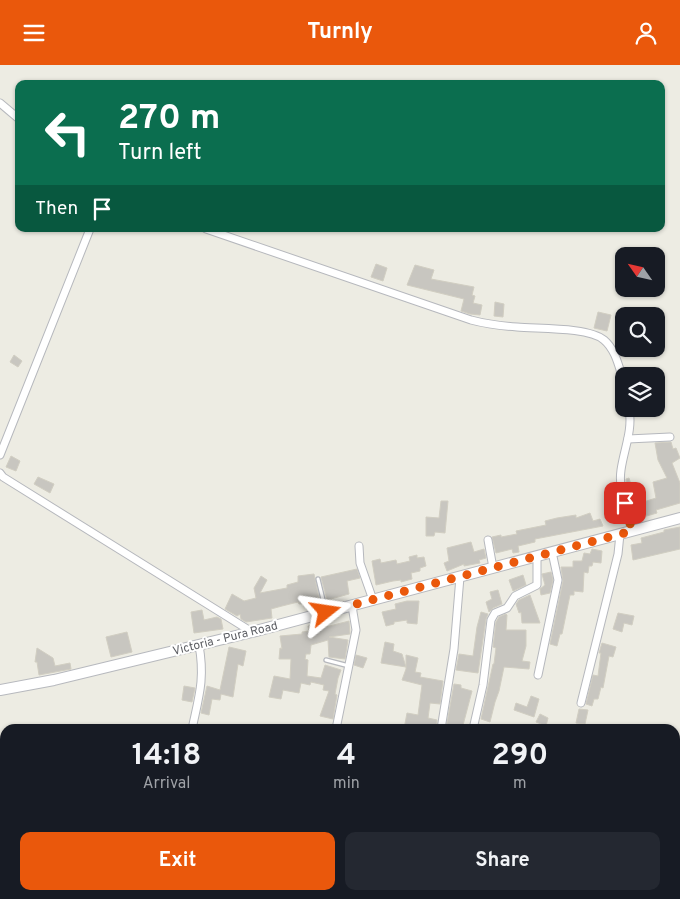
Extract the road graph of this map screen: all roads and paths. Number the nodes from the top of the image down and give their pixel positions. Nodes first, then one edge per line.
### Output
1 (0, 103) edge
2 (15, 116) edge
3 (89, 232) edge
4 (215, 232) edge
5 (620, 367) edge
6 (629, 417) edge
7 (670, 437) dead end
8 (628, 439) junction
9 (0, 455) edge
10 (0, 473) edge
11 (680, 518) edge
12 (632, 531) junction
13 (620, 534) junction
14 (488, 540) dead end
15 (359, 546) dead end
16 (552, 552) junction
17 (537, 556) junction
18 (493, 568) junction
19 (460, 577) junction
20 (318, 579) dead end
21 (373, 600) junction
22 (352, 605) junction
23 (326, 612) junction
24 (252, 632) junction
25 (199, 645) junction
26 (326, 660) dead end
27 (349, 666) junction
28 (538, 675) dead end
29 (0, 691) edge
30 (581, 703) dead end
31 (193, 724) edge
32 (337, 724) edge
33 (442, 724) edge
34 (474, 724) edge

1 - 2 street
3 - 9 street
4 - 5 street
6 - 8 street
7 - 8 street
8 - 12 street
10 - 24 street
11 - 12 main road, Victoria - Pura Road
12 - 13 main road, Victoria - Pura Road
13 - 16 main road, Victoria - Pura Road
13 - 30 street
14 - 18 street
15 - 21 street
16 - 17 main road, Victoria - Pura Road
16 - 28 street
17 - 18 main road, Victoria - Pura Road
17 - 34 street
18 - 19 main road, Victoria - Pura Road
19 - 21 main road, Victoria - Pura Road
19 - 33 street
20 - 23 lane
21 - 22 main road, Victoria - Pura Road
22 - 23 main road, Victoria - Pura Road
22 - 27 street
23 - 24 main road, Victoria - Pura Road
24 - 25 main road, Victoria - Pura Road
25 - 29 main road, Victoria - Pura Road
25 - 31 street
26 - 27 lane
27 - 32 street

